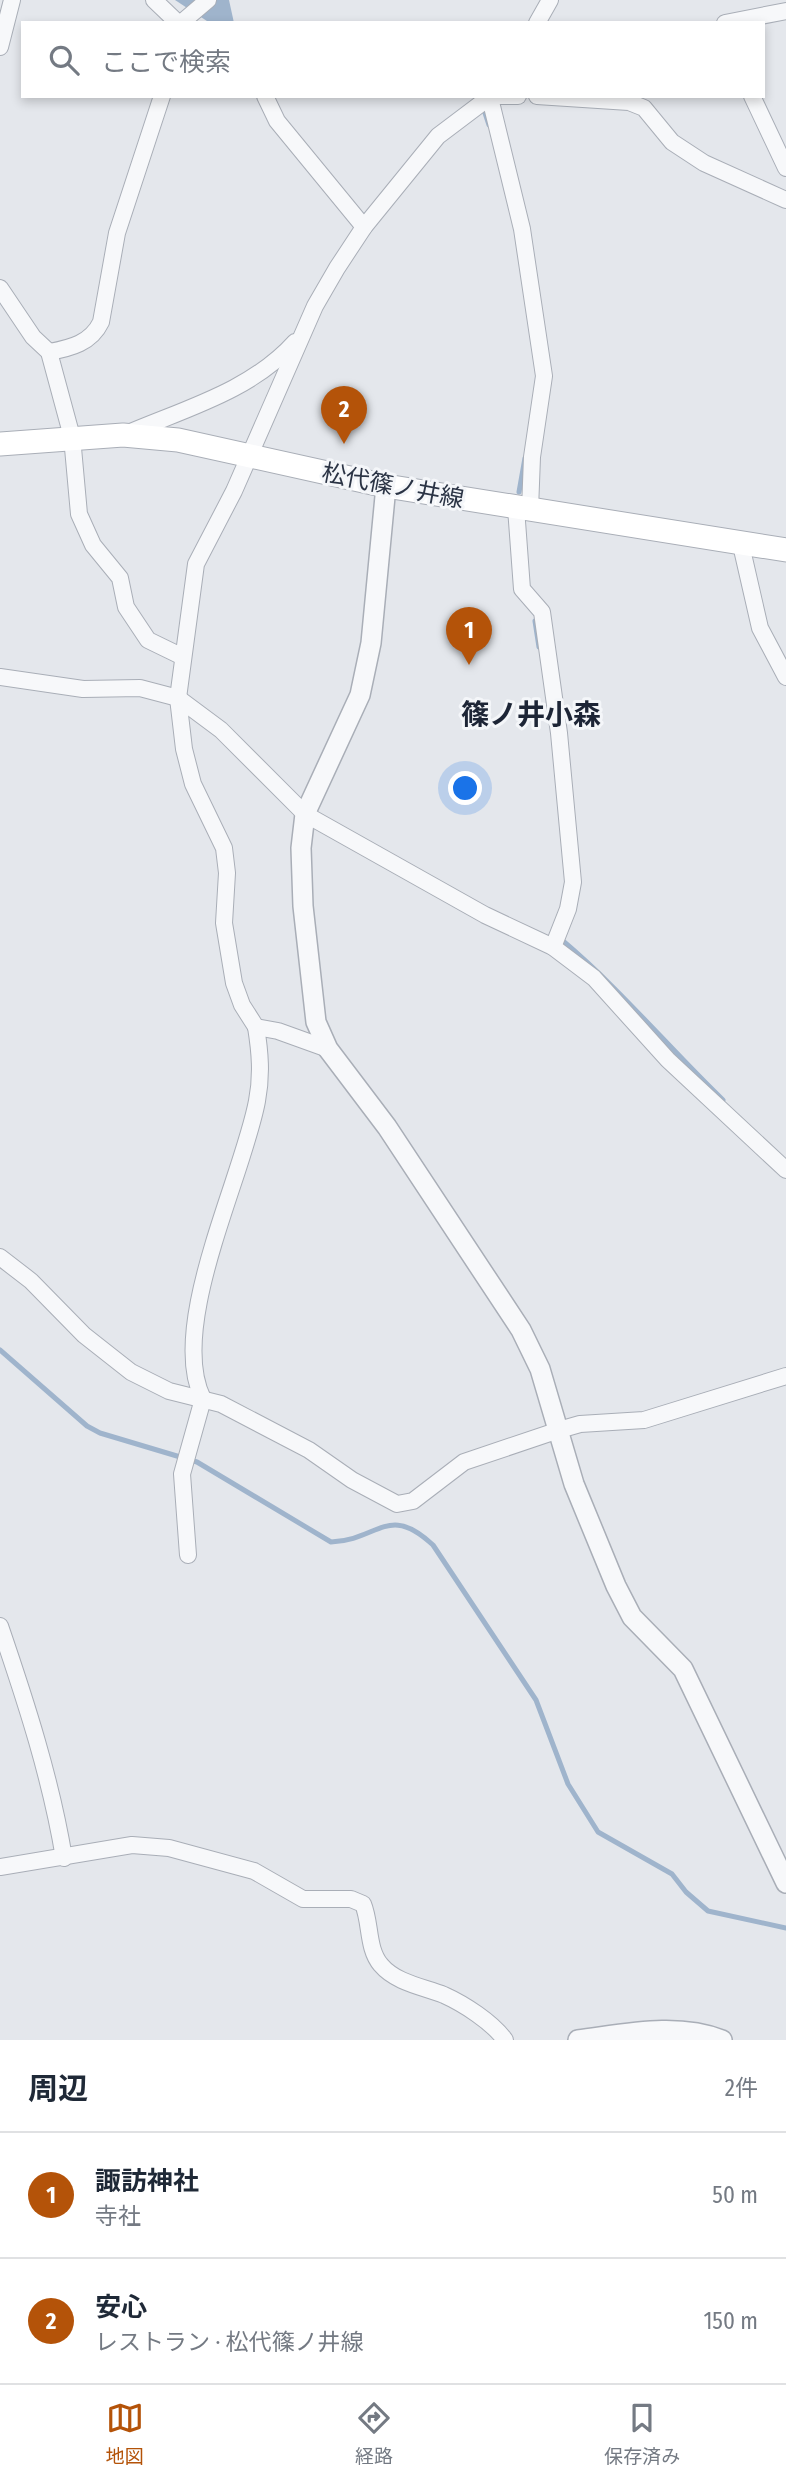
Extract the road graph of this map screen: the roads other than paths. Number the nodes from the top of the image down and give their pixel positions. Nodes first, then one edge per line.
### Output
1 (12, 0) edge
2 (154, 0) edge
3 (208, 0) edge
4 (550, 0) edge
5 (786, 11) edge
6 (183, 21) edge
7 (538, 21) edge
8 (735, 21) edge
9 (0, 47) edge
10 (161, 98) edge
11 (266, 98) edge
12 (487, 98) edge
13 (488, 98) edge
14 (568, 98) edge
15 (753, 98) edge
16 (786, 167) edge
17 (786, 200) edge
18 (364, 227) junction
19 (0, 288) edge
20 (302, 335) junction
21 (49, 352) junction
22 (123, 435) junction
23 (72, 437) junction
24 (0, 444) edge
25 (247, 457) junction
26 (386, 486) junction
27 (523, 509) junction
28 (741, 545) junction
29 (786, 550) edge
30 (183, 657) junction
31 (0, 677) edge
32 (786, 677) edge
33 (178, 698) junction
34 (305, 814) junction
35 (553, 947) junction
36 (256, 1027) junction
37 (328, 1049) junction
38 (786, 1171) edge
39 (0, 1257) edge
40 (786, 1376) edge
41 (202, 1399) junction
42 (559, 1430) junction
43 (188, 1555) dead end
44 (0, 1626) edge
45 (64, 1858) junction
46 (0, 1867) edge
47 (786, 1883) edge
48 (505, 2040) edge
49 (578, 2040) edge
50 (722, 2040) edge

1 - 9 street
2 - 6 street
3 - 6 street
4 - 7 street
5 - 8 street
10 - 21 street
11 - 18 street
12 - 18 street
13 - 27 street
14 - 17 street
15 - 16 street
18 - 20 street
19 - 21 street
20 - 22 street
20 - 25 street
21 - 23 street
22 - 23 main road, 松代篠ノ井線
22 - 25 main road, 松代篠ノ井線
23 - 24 main road, 松代篠ノ井線
23 - 30 street
25 - 26 main road, 松代篠ノ井線
25 - 30 street
26 - 27 main road, 松代篠ノ井線
26 - 34 street
27 - 28 main road, 松代篠ノ井線
27 - 35 street
28 - 29 main road, 松代篠ノ井線
28 - 32 street
30 - 33 street
31 - 33 street
33 - 34 street
33 - 36 street
34 - 35 street
34 - 37 street
35 - 38 street
36 - 37 street
36 - 41 street
37 - 42 street
39 - 41 street
40 - 42 street
41 - 42 street
41 - 43 street
42 - 47 street
44 - 45 street
45 - 46 street
45 - 48 street
49 - 50 street

